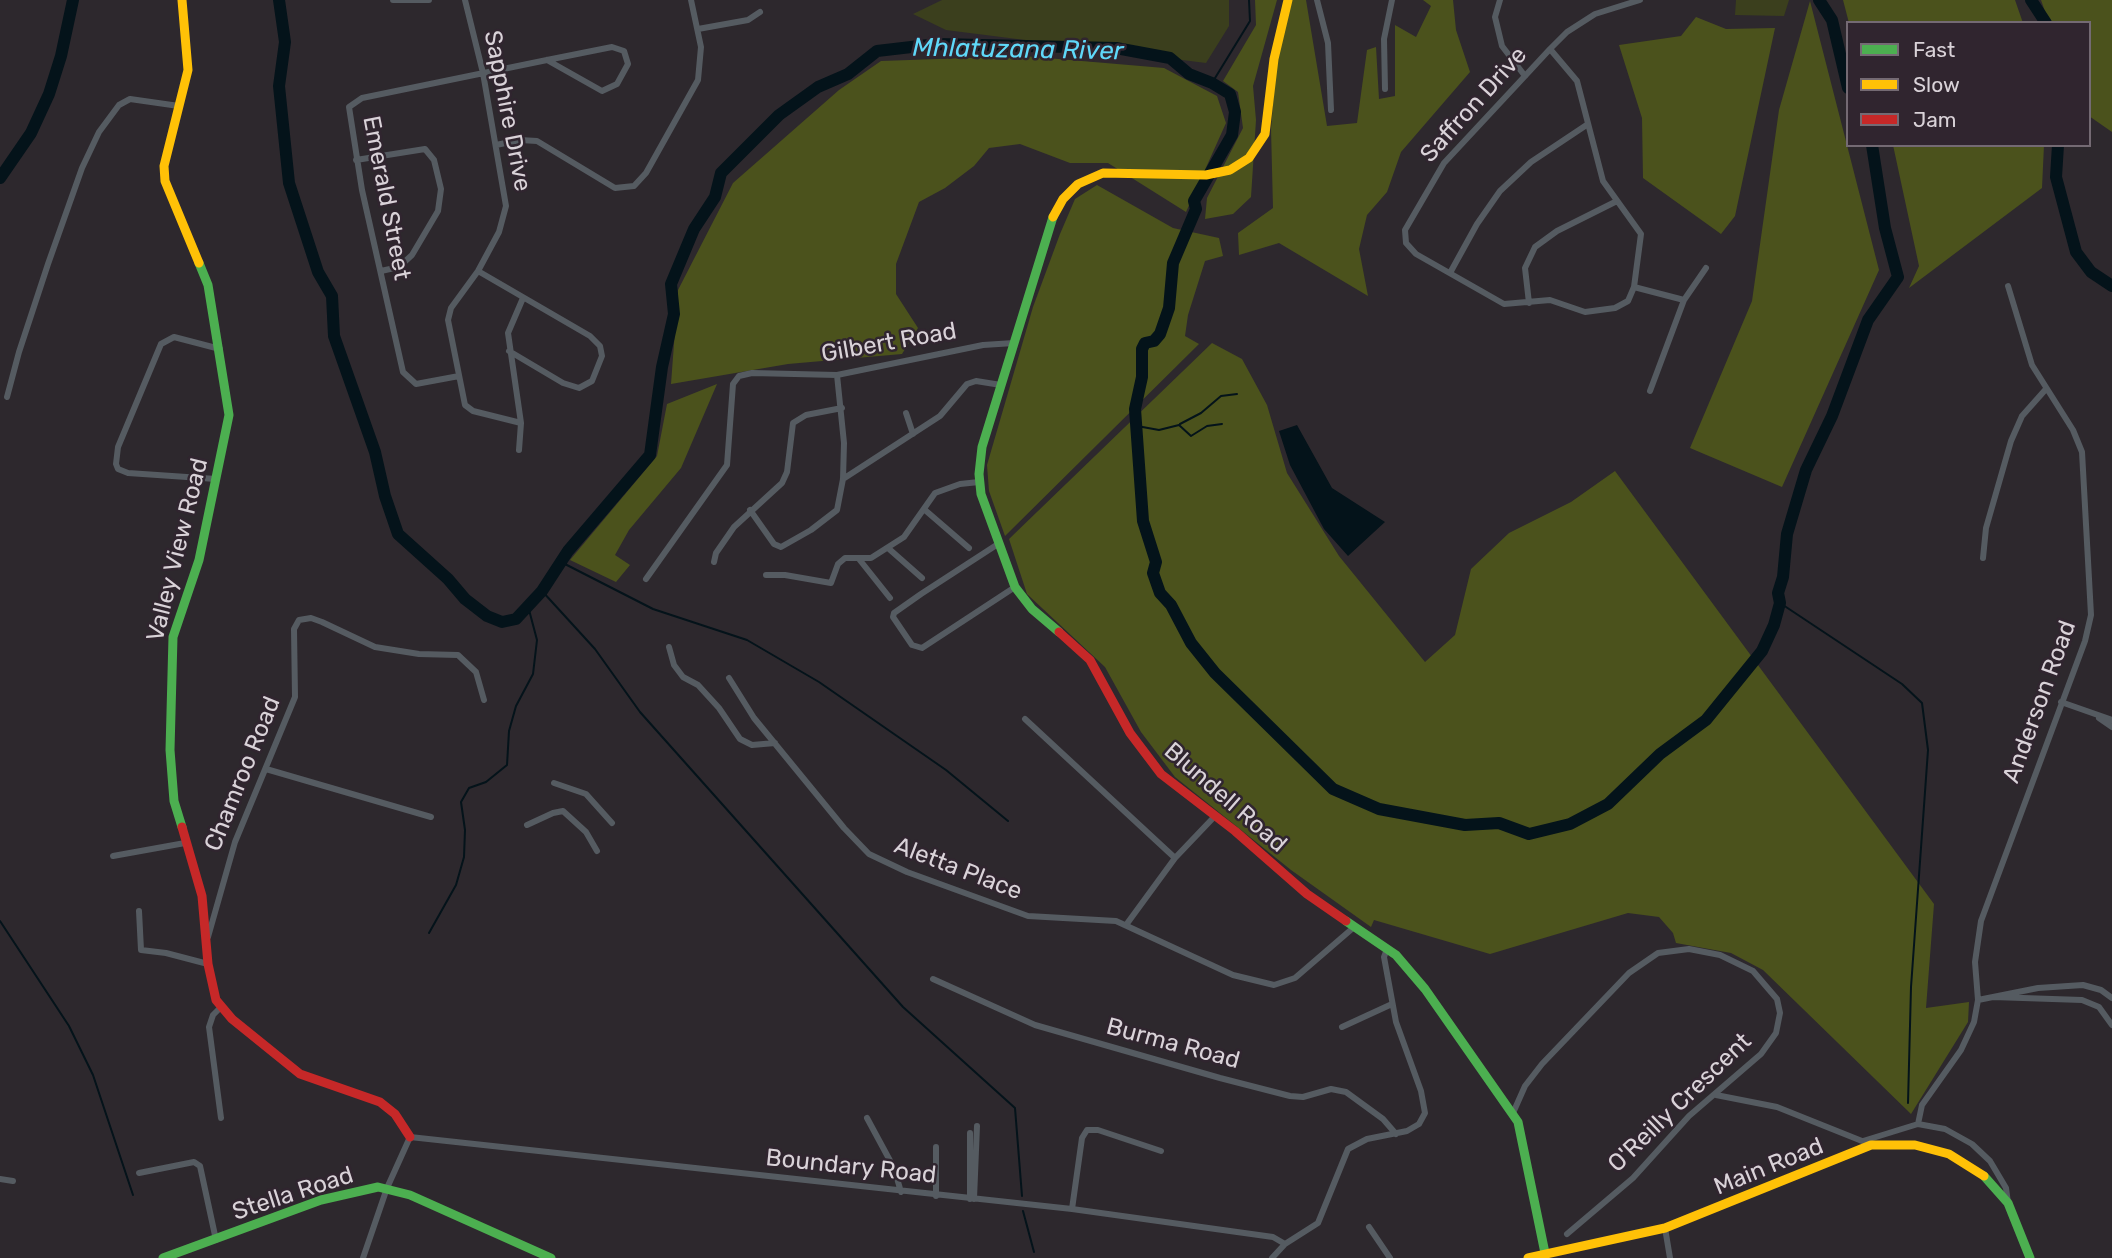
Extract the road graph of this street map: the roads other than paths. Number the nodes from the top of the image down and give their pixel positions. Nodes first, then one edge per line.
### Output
1 (182, 0) edge
2 (393, 0) edge
3 (429, 0) edge
4 (465, 0) edge
5 (691, 0) edge
6 (1288, 0) edge
7 (1317, 0) edge
8 (1392, 0) edge
9 (1500, 0) edge
10 (1640, 0) edge
11 (760, 12) dead end
12 (698, 29) junction
13 (1550, 49) junction
14 (547, 60) junction
15 (483, 73) junction
16 (1525, 76) junction
17 (1385, 89) dead end
18 (179, 106) junction
19 (1331, 110) dead end
20 (1588, 124) junction
21 (496, 145) junction
22 (356, 160) junction
23 (1617, 201) junction
24 (1706, 268) dead end
25 (381, 271) junction
26 (478, 271) junction
27 (1450, 273) junction
28 (2007, 286) dead end
29 (1634, 287) junction
30 (523, 298) junction
31 (1684, 300) junction
32 (1529, 303) junction
33 (1014, 343) junction
34 (220, 349) junction
35 (509, 351) junction
36 (837, 375) junction
37 (459, 376) junction
38 (1001, 385) junction
39 (2046, 389) junction
40 (1650, 391) dead end
41 (8, 397) dead end
42 (842, 408) junction
43 (906, 413) dead end
44 (521, 423) junction
45 (913, 434) junction
46 (519, 450) dead end
47 (216, 479) junction
48 (843, 479) junction
49 (979, 482) junction
50 (750, 510) junction
51 (925, 510) junction
52 (998, 544) junction
53 (888, 548) junction
54 (969, 548) dead end
55 (859, 558) junction
56 (1983, 558) dead end
57 (714, 562) dead end
58 (766, 575) dead end
59 (922, 578) dead end
60 (646, 579) dead end
61 (1015, 587) junction
62 (890, 598) dead end
63 (670, 647) dead end
64 (729, 678) dead end
65 (484, 700) dead end
66 (2061, 702) junction
67 (2098, 716) junction
68 (1025, 719) dead end
69 (2112, 720) edge
70 (2112, 727) edge
71 (775, 743) junction
72 (267, 769) junction
73 (554, 783) dead end
74 (1215, 816) junction
75 (431, 817) dead end
76 (612, 823) dead end
77 (527, 825) dead end
78 (185, 843) junction
79 (597, 851) dead end
80 (113, 856) dead end
81 (1175, 858) junction
82 (139, 911) dead end
83 (1126, 925) junction
84 (1353, 928) junction
85 (207, 942) junction
86 (1387, 949) junction
87 (208, 964) junction
88 (933, 979) dead end
89 (1991, 996) junction
90 (2112, 998) edge
91 (1978, 1000) junction
92 (1392, 1004) junction
93 (221, 1007) junction
94 (2112, 1025) edge
95 (1342, 1027) dead end
96 (1716, 1095) junction
97 (1513, 1113) junction
98 (221, 1118) dead end
99 (867, 1118) dead end
100 (1919, 1124) junction
101 (977, 1126) dead end
102 (970, 1133) dead end
103 (1396, 1134) junction
104 (410, 1137) junction
105 (1867, 1143) junction
106 (936, 1147) dead end
107 (1161, 1151) dead end
108 (139, 1173) dead end
109 (0, 1179) edge
110 (13, 1181) dead end
111 (387, 1188) junction
112 (901, 1192) junction
113 (936, 1195) junction
114 (972, 1199) junction
115 (2008, 1203) junction
116 (1072, 1209) junction
117 (1369, 1227) dead end
118 (1665, 1228) junction
119 (1567, 1234) dead end
120 (216, 1240) junction
121 (1285, 1244) junction
122 (1545, 1253) junction
123 (163, 1258) edge
124 (362, 1258) edge
125 (551, 1258) edge
126 (1272, 1258) edge
127 (1390, 1258) edge
128 (1530, 1258) edge
129 (1670, 1258) edge
130 (2030, 1258) edge

1 - 18 street, Valley View Road
2 - 3 street
4 - 15 street, Sapphire Drive
5 - 12 street
6 - 33 street, Blundell Road
7 - 19 street
8 - 17 street
9 - 16 street
10 - 13 street, Saffron Drive
11 - 12 street
12 - 21 street
13 - 16 street, Saffron Drive
13 - 20 street, Saffron Drive
14 - 14 street, Emerald Street
14 - 15 street, Emerald Street
15 - 21 street, Sapphire Drive
15 - 22 street, Emerald Street
16 - 27 street, Saffron Drive
18 - 34 street, Valley View Road
18 - 41 street
20 - 23 street, Saffron Drive
20 - 27 street
21 - 26 street, Sapphire Drive
22 - 25 street, Emerald Street
22 - 25 street
23 - 29 street, Saffron Drive
23 - 32 street
24 - 31 street
25 - 37 street, Emerald Street
26 - 30 street
26 - 37 street, Sapphire Drive
27 - 32 street, Saffron Drive
28 - 39 street, Anderson Road
29 - 31 street
29 - 32 street, Saffron Drive
30 - 35 street
30 - 35 street
31 - 40 street
33 - 36 street, Gilbert Road
33 - 38 street, Blundell Road
34 - 47 street, Valley View Road
34 - 47 street
35 - 44 street
36 - 42 street
36 - 60 street, Gilbert Road
37 - 44 street, Sapphire Drive
38 - 45 street
38 - 49 street, Blundell Road
39 - 56 street
39 - 66 street, Anderson Road
42 - 48 street
42 - 50 street
43 - 45 street
44 - 46 street
45 - 48 street
47 - 78 street, Valley View Road
48 - 50 street
49 - 51 street
49 - 52 street, Blundell Road
50 - 57 street
51 - 53 street
51 - 54 street
52 - 61 street, Blundell Road
52 - 61 street
53 - 55 street
53 - 59 street
55 - 58 street
55 - 62 street
61 - 74 street, Blundell Road
63 - 71 street
64 - 71 street, Aletta Place
65 - 72 street, Chamroo Road
66 - 67 street
66 - 91 street, Anderson Road
67 - 69 street
67 - 70 street
68 - 81 street
71 - 83 street, Aletta Place
72 - 75 street
72 - 85 street, Chamroo Road
73 - 76 street
74 - 81 street
74 - 84 street, Blundell Road
77 - 79 street
78 - 80 street
78 - 85 street, Valley View Road
81 - 83 street
82 - 87 street
83 - 84 street, Aletta Place
84 - 86 street, Blundell Road
85 - 87 street, Valley View Road
86 - 92 street
86 - 97 street, Blundell Road
87 - 93 street, Valley View Road
88 - 103 street, Burma Road
89 - 90 street
89 - 91 street
89 - 94 street
91 - 100 street, Anderson Road
92 - 95 street
92 - 103 street
93 - 98 street
93 - 104 street
96 - 97 street, O'Reilly Crescent
96 - 105 street
96 - 119 street, O'Reilly Crescent
97 - 122 street, Blundell Road
99 - 112 street
100 - 105 street, Main Road
100 - 115 street, Main Road
101 - 114 street
102 - 114 street
103 - 121 street
104 - 111 street
104 - 112 street, Boundary Road
105 - 115 street, Main Road
105 - 118 street, Main Road
106 - 113 street
107 - 116 street
108 - 120 street
109 - 110 street
111 - 120 street, Stella Road
111 - 124 street
111 - 125 street, Stella Road
112 - 113 street, Boundary Road
113 - 114 street, Boundary Road
114 - 116 street, Boundary Road
115 - 130 street, Main Road
116 - 121 street, Boundary Road
117 - 127 street
118 - 122 street, Main Road
118 - 129 street
120 - 123 street, Stella Road
121 - 126 street
122 - 128 street, Main Road

